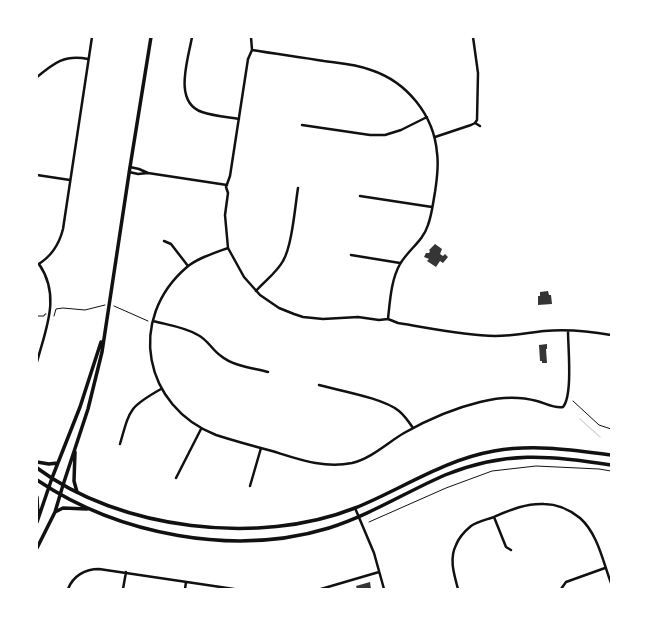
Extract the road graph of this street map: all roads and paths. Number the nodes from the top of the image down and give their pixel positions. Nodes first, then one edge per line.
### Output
1 (92, 37) edge
2 (151, 37) edge
3 (192, 37) edge
4 (251, 37) edge
5 (473, 37) edge
6 (252, 50) junction
7 (88, 59) junction
8 (37, 77) edge
9 (427, 117) junction
10 (239, 119) junction
11 (475, 123) junction
12 (302, 125) dead end
13 (480, 126) dead end
14 (435, 137) junction
15 (130, 167) junction
16 (129, 172) junction
17 (148, 173) junction
18 (37, 175) edge
19 (70, 180) junction
20 (227, 184) junction
21 (298, 188) dead end
22 (360, 196) dead end
23 (432, 207) junction
24 (164, 241) dead end
25 (228, 248) junction
26 (351, 255) dead end
27 (400, 263) junction
28 (38, 265) edge
29 (188, 266) junction
30 (256, 291) junction
31 (106, 305) dead end
32 (112, 306) dead end
33 (47, 314) dead end
34 (52, 315) dead end
35 (37, 316) edge
36 (388, 319) junction
37 (148, 321) dead end
38 (153, 322) junction
39 (568, 330) junction
40 (105, 332) junction
41 (611, 335) edge
42 (37, 362) edge
43 (268, 372) dead end
44 (319, 385) dead end
45 (161, 389) junction
46 (573, 401) dead end
47 (413, 428) junction
48 (201, 429) junction
49 (611, 429) edge
50 (120, 444) dead end
51 (261, 448) junction
52 (75, 449) junction
53 (611, 455) edge
54 (37, 462) edge
55 (57, 463) junction
56 (611, 464) edge
57 (37, 468) edge
58 (611, 471) edge
59 (52, 478) junction
60 (176, 478) dead end
61 (37, 480) edge
62 (63, 485) junction
63 (250, 486) dead end
64 (49, 488) junction
65 (77, 492) junction
66 (60, 495) junction
67 (37, 497) edge
68 (355, 508) junction
69 (88, 509) junction
70 (55, 512) junction
71 (359, 517) junction
72 (494, 517) junction
73 (38, 521) edge
74 (369, 522) dead end
75 (37, 548) edge
76 (511, 550) dead end
77 (605, 568) junction
78 (126, 572) junction
79 (379, 572) junction
80 (186, 582) junction
81 (611, 584) edge
82 (68, 589) edge
83 (123, 589) edge
84 (185, 589) edge
85 (234, 589) edge
86 (321, 589) edge
87 (384, 589) edge
88 (458, 589) edge
89 (561, 589) edge

1 - 7 street
2 - 15 main road
3 - 10 street
4 - 6 street
5 - 11 street
6 - 9 street
6 - 10 street
7 - 8 street
7 - 19 street
9 - 12 street
9 - 14 street
10 - 20 street
11 - 13 street
11 - 14 street
14 - 23 street
15 - 16 main road
15 - 17 street
16 - 17 street
16 - 40 main road
17 - 20 street
18 - 19 street
19 - 28 street
20 - 25 street
21 - 30 street
22 - 23 street
23 - 27 street
24 - 29 street
25 - 29 street
25 - 30 street
26 - 27 street
27 - 36 street
28 - 42 street
29 - 38 street
30 - 36 street
31 - 34 path
32 - 37 path
33 - 35 path
36 - 39 street
38 - 43 street
38 - 45 street
39 - 41 street
39 - 47 street
40 - 52 main road
40 - 55 main road
44 - 47 street
45 - 48 street
45 - 50 street
46 - 49 path
47 - 51 street
48 - 51 street
48 - 60 street
51 - 63 street
52 - 62 main road
52 - 65 main road
53 - 68 main road
54 - 55 main road
55 - 59 main road
56 - 71 main road
57 - 59 main road
58 - 74 path
59 - 62 main road
59 - 64 main road
61 - 64 main road
62 - 65 main road
62 - 66 main road
64 - 66 main road
64 - 73 main road
65 - 68 main road
66 - 69 main road
66 - 70 main road
67 - 73 main road
68 - 71 street
69 - 70 main road
69 - 71 main road
70 - 75 main road
71 - 79 street
72 - 76 street
72 - 77 street
72 - 88 street
77 - 81 street
77 - 89 street
78 - 80 street
78 - 82 street
78 - 83 street
79 - 86 street
79 - 87 street
80 - 84 street
80 - 85 street

